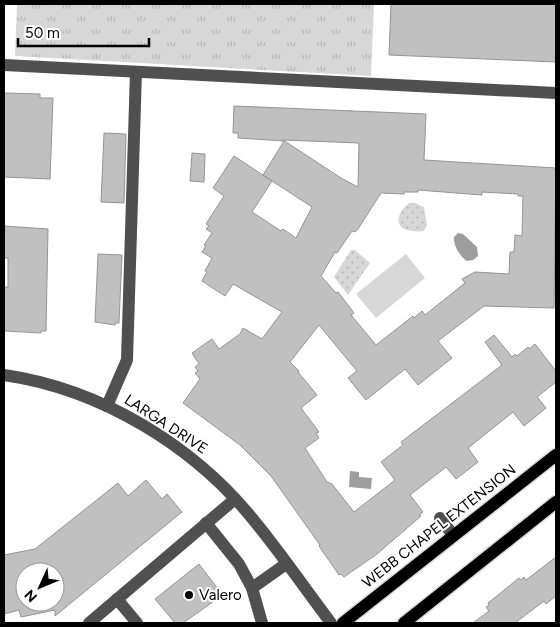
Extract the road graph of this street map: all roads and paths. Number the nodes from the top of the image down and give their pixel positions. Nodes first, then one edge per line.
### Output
1 (4, 65) edge
2 (136, 72) junction
3 (556, 92) edge
4 (4, 375) edge
5 (107, 406) junction
6 (556, 455) edge
7 (235, 499) junction
8 (556, 502) edge
9 (440, 518) dead end
10 (206, 523) junction
11 (453, 535) junction
12 (286, 564) junction
13 (252, 588) junction
14 (117, 599) junction
15 (89, 623) edge
16 (137, 623) edge
17 (262, 623) edge
18 (330, 623) edge
19 (343, 623) edge
20 (404, 623) edge

1 - 2 street
2 - 3 street
2 - 5 street
4 - 5 street, LARGA DRIVE
5 - 7 street, LARGA DRIVE
6 - 11 main road, WEBB CHAPEL EXTENSION
7 - 10 street
7 - 12 street, LARGA DRIVE
8 - 20 main road
9 - 11 street
10 - 13 street
10 - 14 street
11 - 19 main road, WEBB CHAPEL EXTENSION
12 - 13 street
12 - 18 street, LARGA DRIVE
13 - 17 street
14 - 15 street
14 - 16 street

